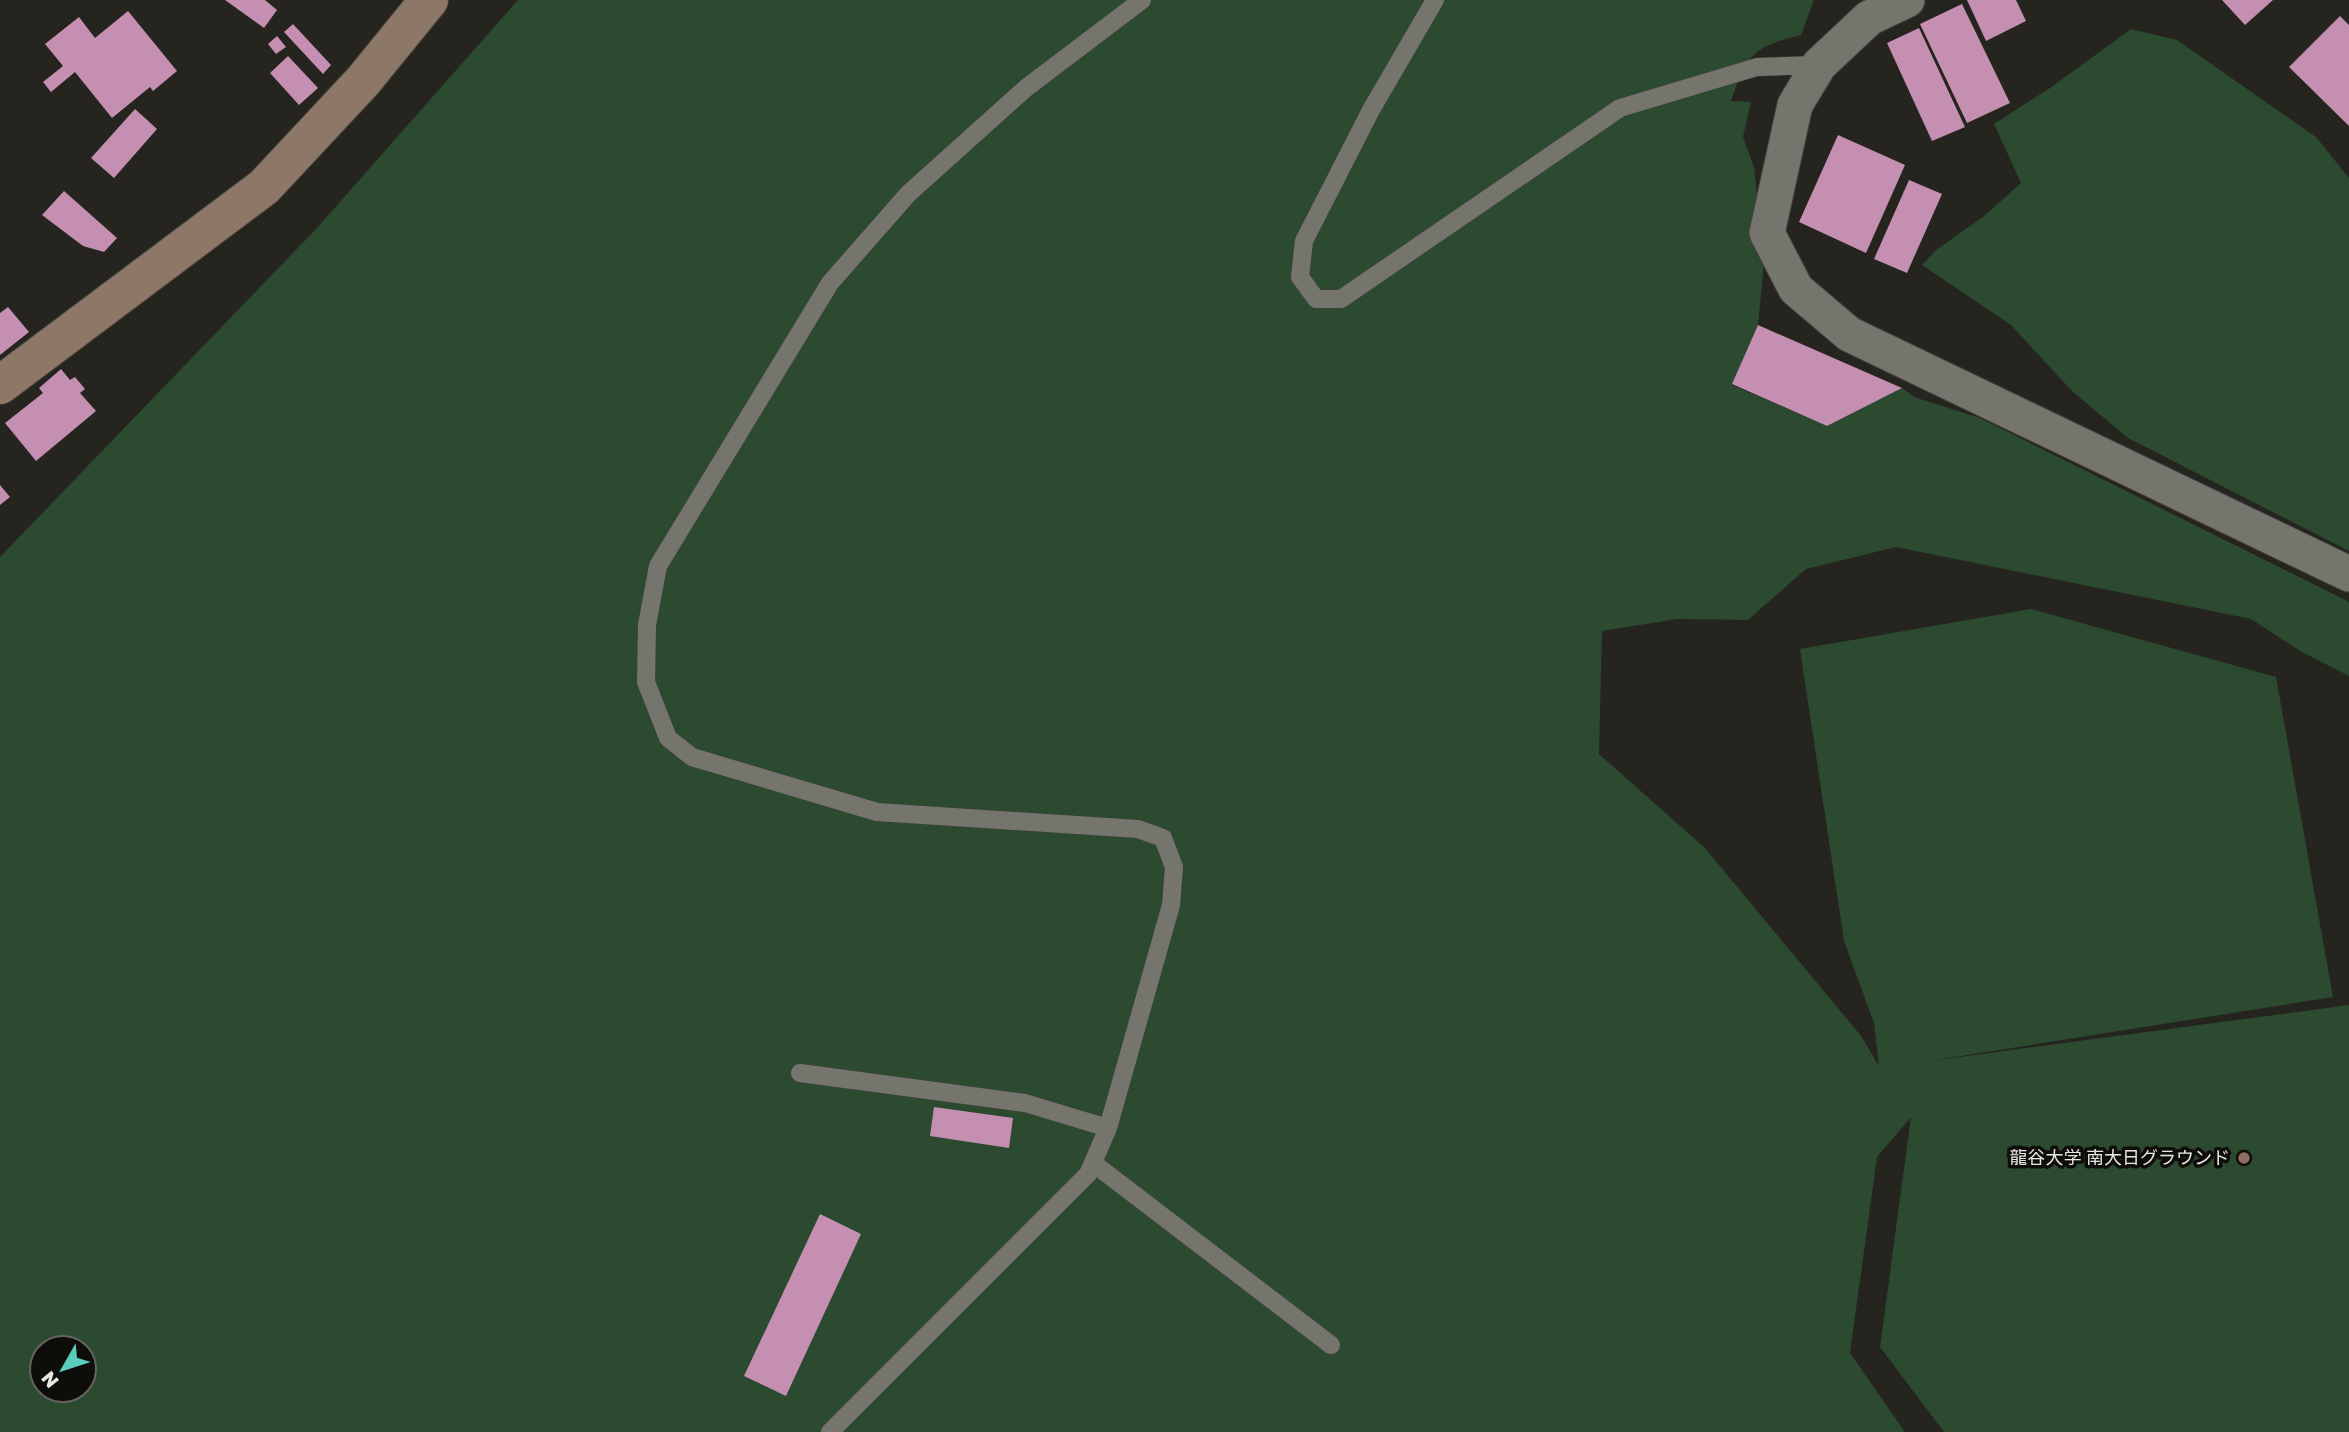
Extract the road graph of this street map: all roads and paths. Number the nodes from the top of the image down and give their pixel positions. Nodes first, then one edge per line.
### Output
1 (429, 0) edge
2 (1142, 0) edge
3 (1435, 0) edge
4 (1907, 0) edge
5 (1819, 65) junction
6 (0, 385) edge
7 (2349, 574) edge
8 (800, 1073) dead end
9 (1108, 1128) junction
10 (1093, 1163) junction
11 (1331, 1345) dead end
12 (830, 1432) edge

1 - 6 street
2 - 9 lane
3 - 5 lane
4 - 5 street
5 - 7 street
8 - 9 lane
9 - 10 lane
10 - 11 lane
10 - 12 lane

